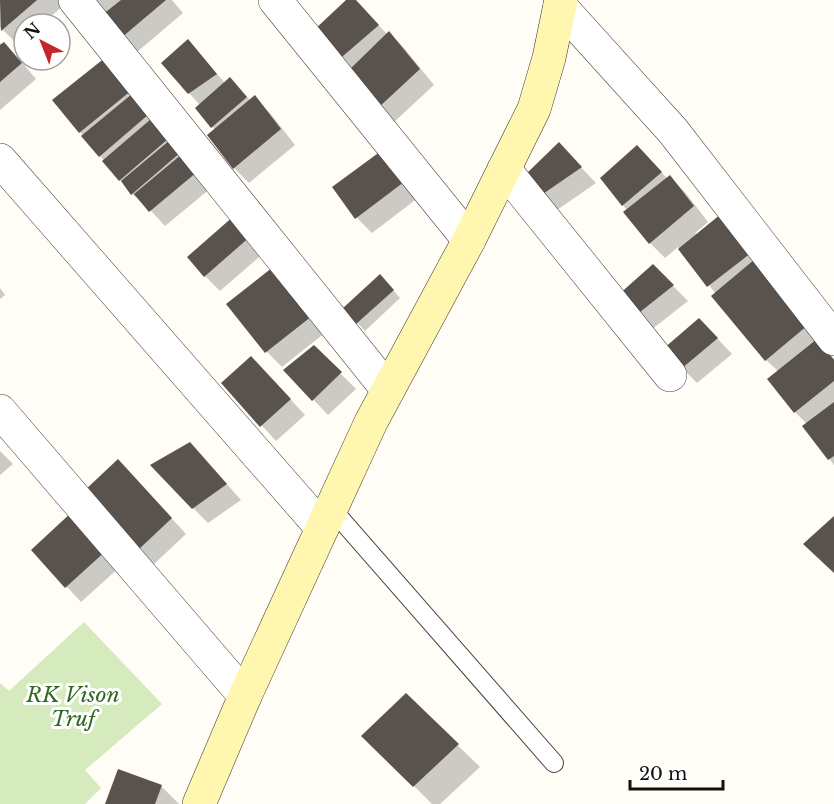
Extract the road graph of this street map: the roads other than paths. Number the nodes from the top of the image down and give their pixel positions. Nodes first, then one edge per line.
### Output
1 (75, 0) edge
2 (274, 0) edge
3 (561, 3) edge
4 (0, 160) edge
5 (504, 169) junction
6 (469, 240) junction
7 (834, 339) edge
8 (670, 375) dead end
9 (388, 390) junction
10 (0, 411) edge
11 (327, 518) junction
12 (245, 696) junction
13 (554, 763) dead end
14 (199, 804) edge

1 - 9 street
2 - 6 street
3 - 5 street
3 - 7 street
4 - 11 street
5 - 6 street
5 - 8 street
6 - 9 street
9 - 11 street
10 - 12 street
11 - 12 street
11 - 13 lane
12 - 14 street

